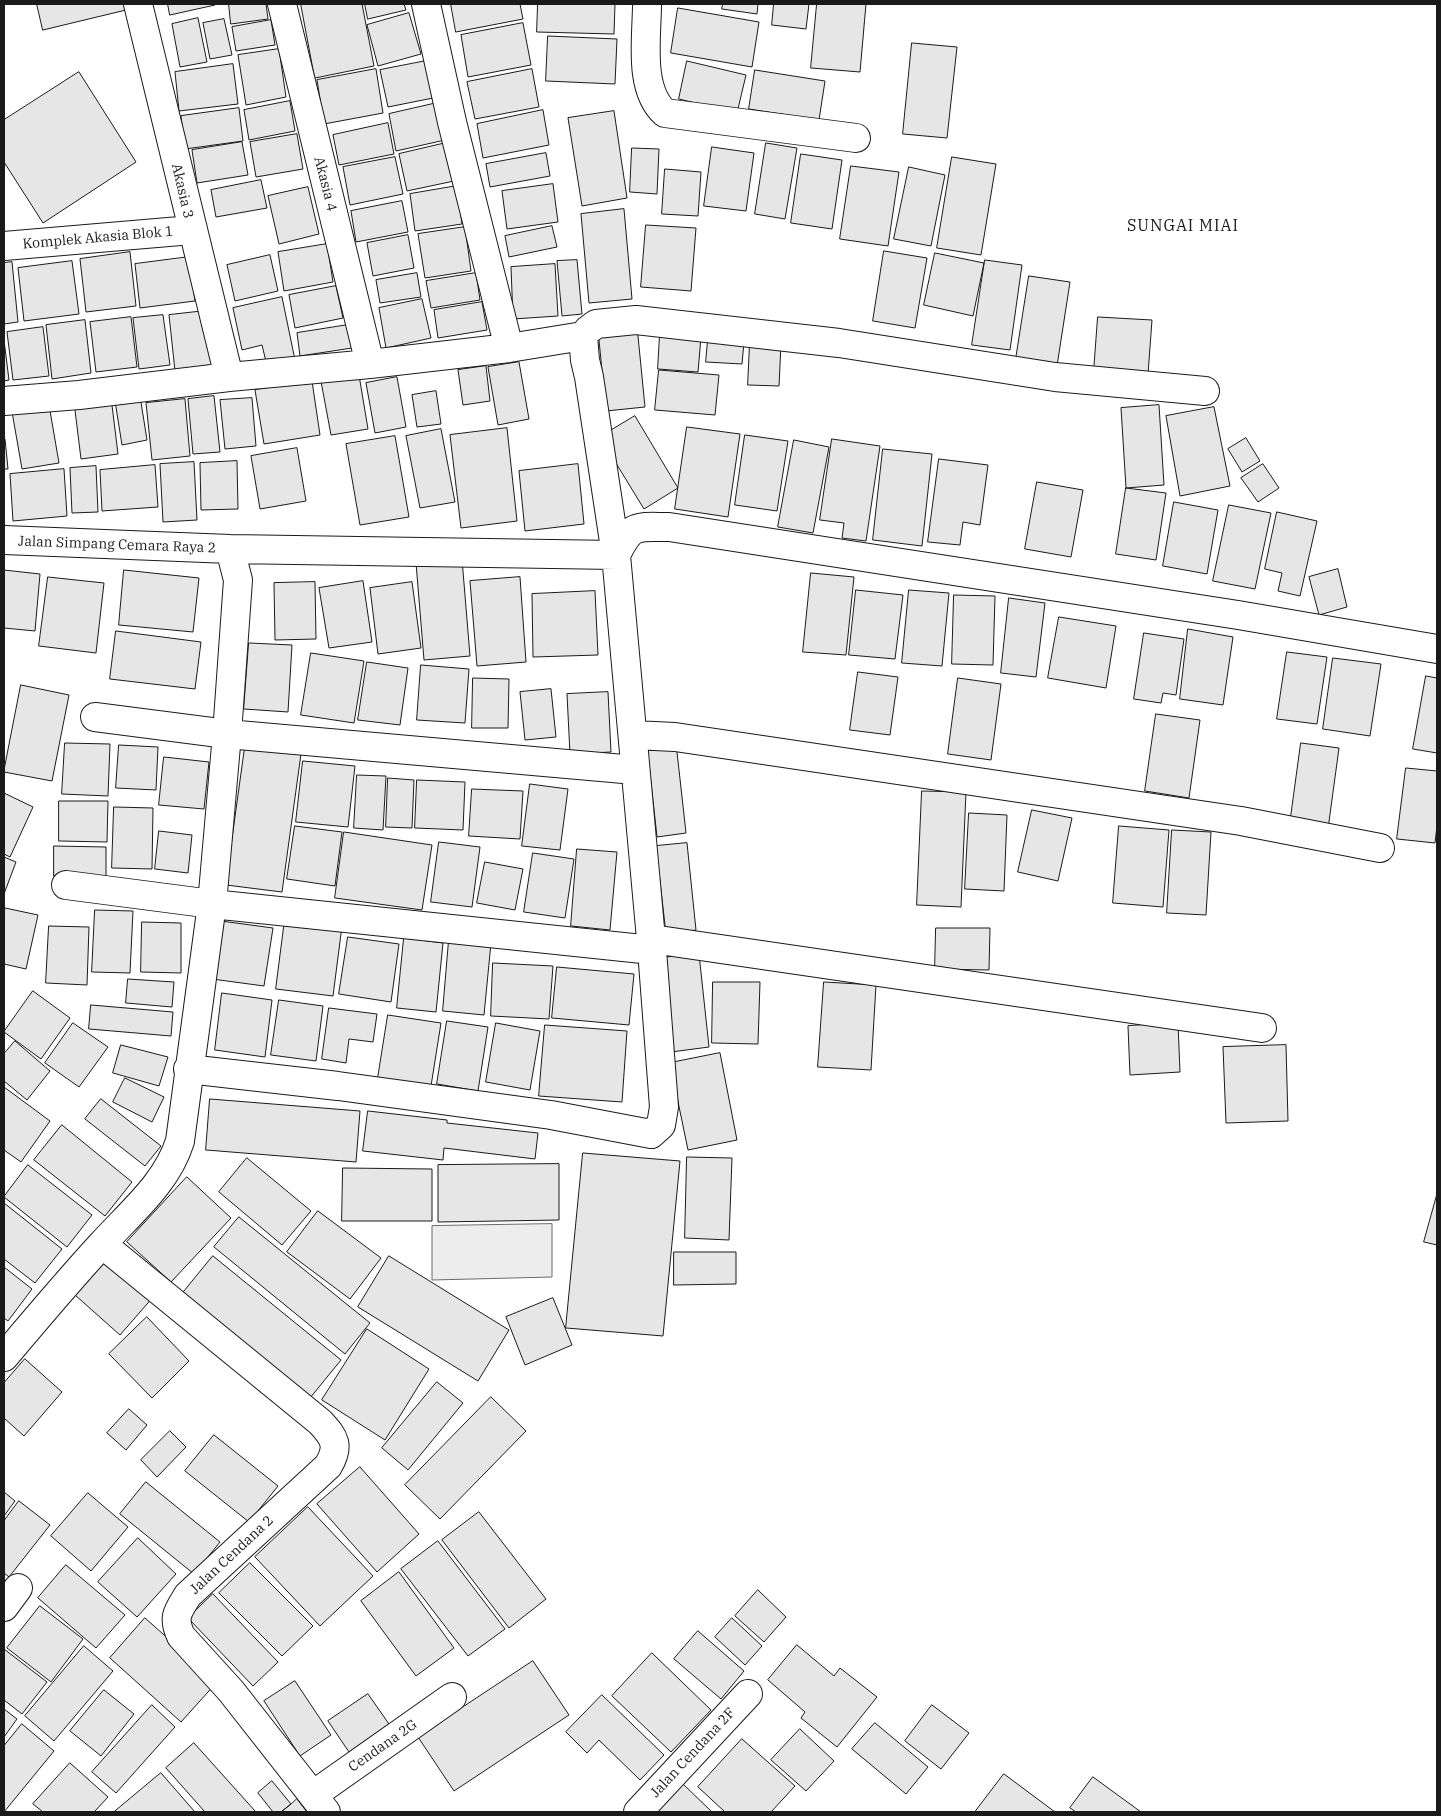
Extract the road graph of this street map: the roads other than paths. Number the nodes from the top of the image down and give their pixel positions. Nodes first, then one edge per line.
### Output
1 (138, 4) edge
2 (282, 4) edge
3 (426, 4) edge
4 (647, 4) edge
5 (856, 138) dead end
6 (192, 230) junction
7 (4, 246) edge
8 (583, 336) junction
9 (509, 348) junction
10 (370, 364) junction
11 (228, 377) junction
12 (1205, 391) dead end
13 (4, 401) edge
14 (4, 540) edge
15 (230, 549) junction
16 (616, 555) junction
17 (1437, 649) edge
18 (95, 717) dead end
19 (227, 734) junction
20 (634, 734) junction
21 (635, 770) junction
22 (1380, 848) dead end
23 (66, 885) dead end
24 (212, 904) junction
25 (652, 944) junction
26 (1262, 1028) dead end
27 (188, 1069) junction
28 (102, 1244) junction
29 (4, 1357) edge
30 (748, 1694) dead end
31 (452, 1697) dead end
32 (319, 1804) edge
33 (638, 1812) edge

1 - 6 street, Akasia 3
2 - 10 street, Akasia 4
3 - 9 street
4 - 5 street
6 - 7 street, Komplek Akasia Blok 1
6 - 11 street, Akasia 3
8 - 9 street
8 - 12 street
8 - 16 street
9 - 10 street
10 - 11 street
11 - 13 street
14 - 15 street, Jalan Simpang Cemara Raya 2
15 - 16 street, Jalan Simpang Cemara Raya 2
15 - 19 street
16 - 17 street
16 - 20 street
18 - 19 street
19 - 21 street
19 - 24 street
20 - 21 street
20 - 22 street
21 - 25 street
23 - 24 street
24 - 25 street
24 - 27 street
25 - 26 street
25 - 27 street
27 - 28 street
28 - 29 street
28 - 32 street, Jalan Cendana 2
30 - 33 street, Jalan Cendana 2F
31 - 32 street, Cendana 2G

